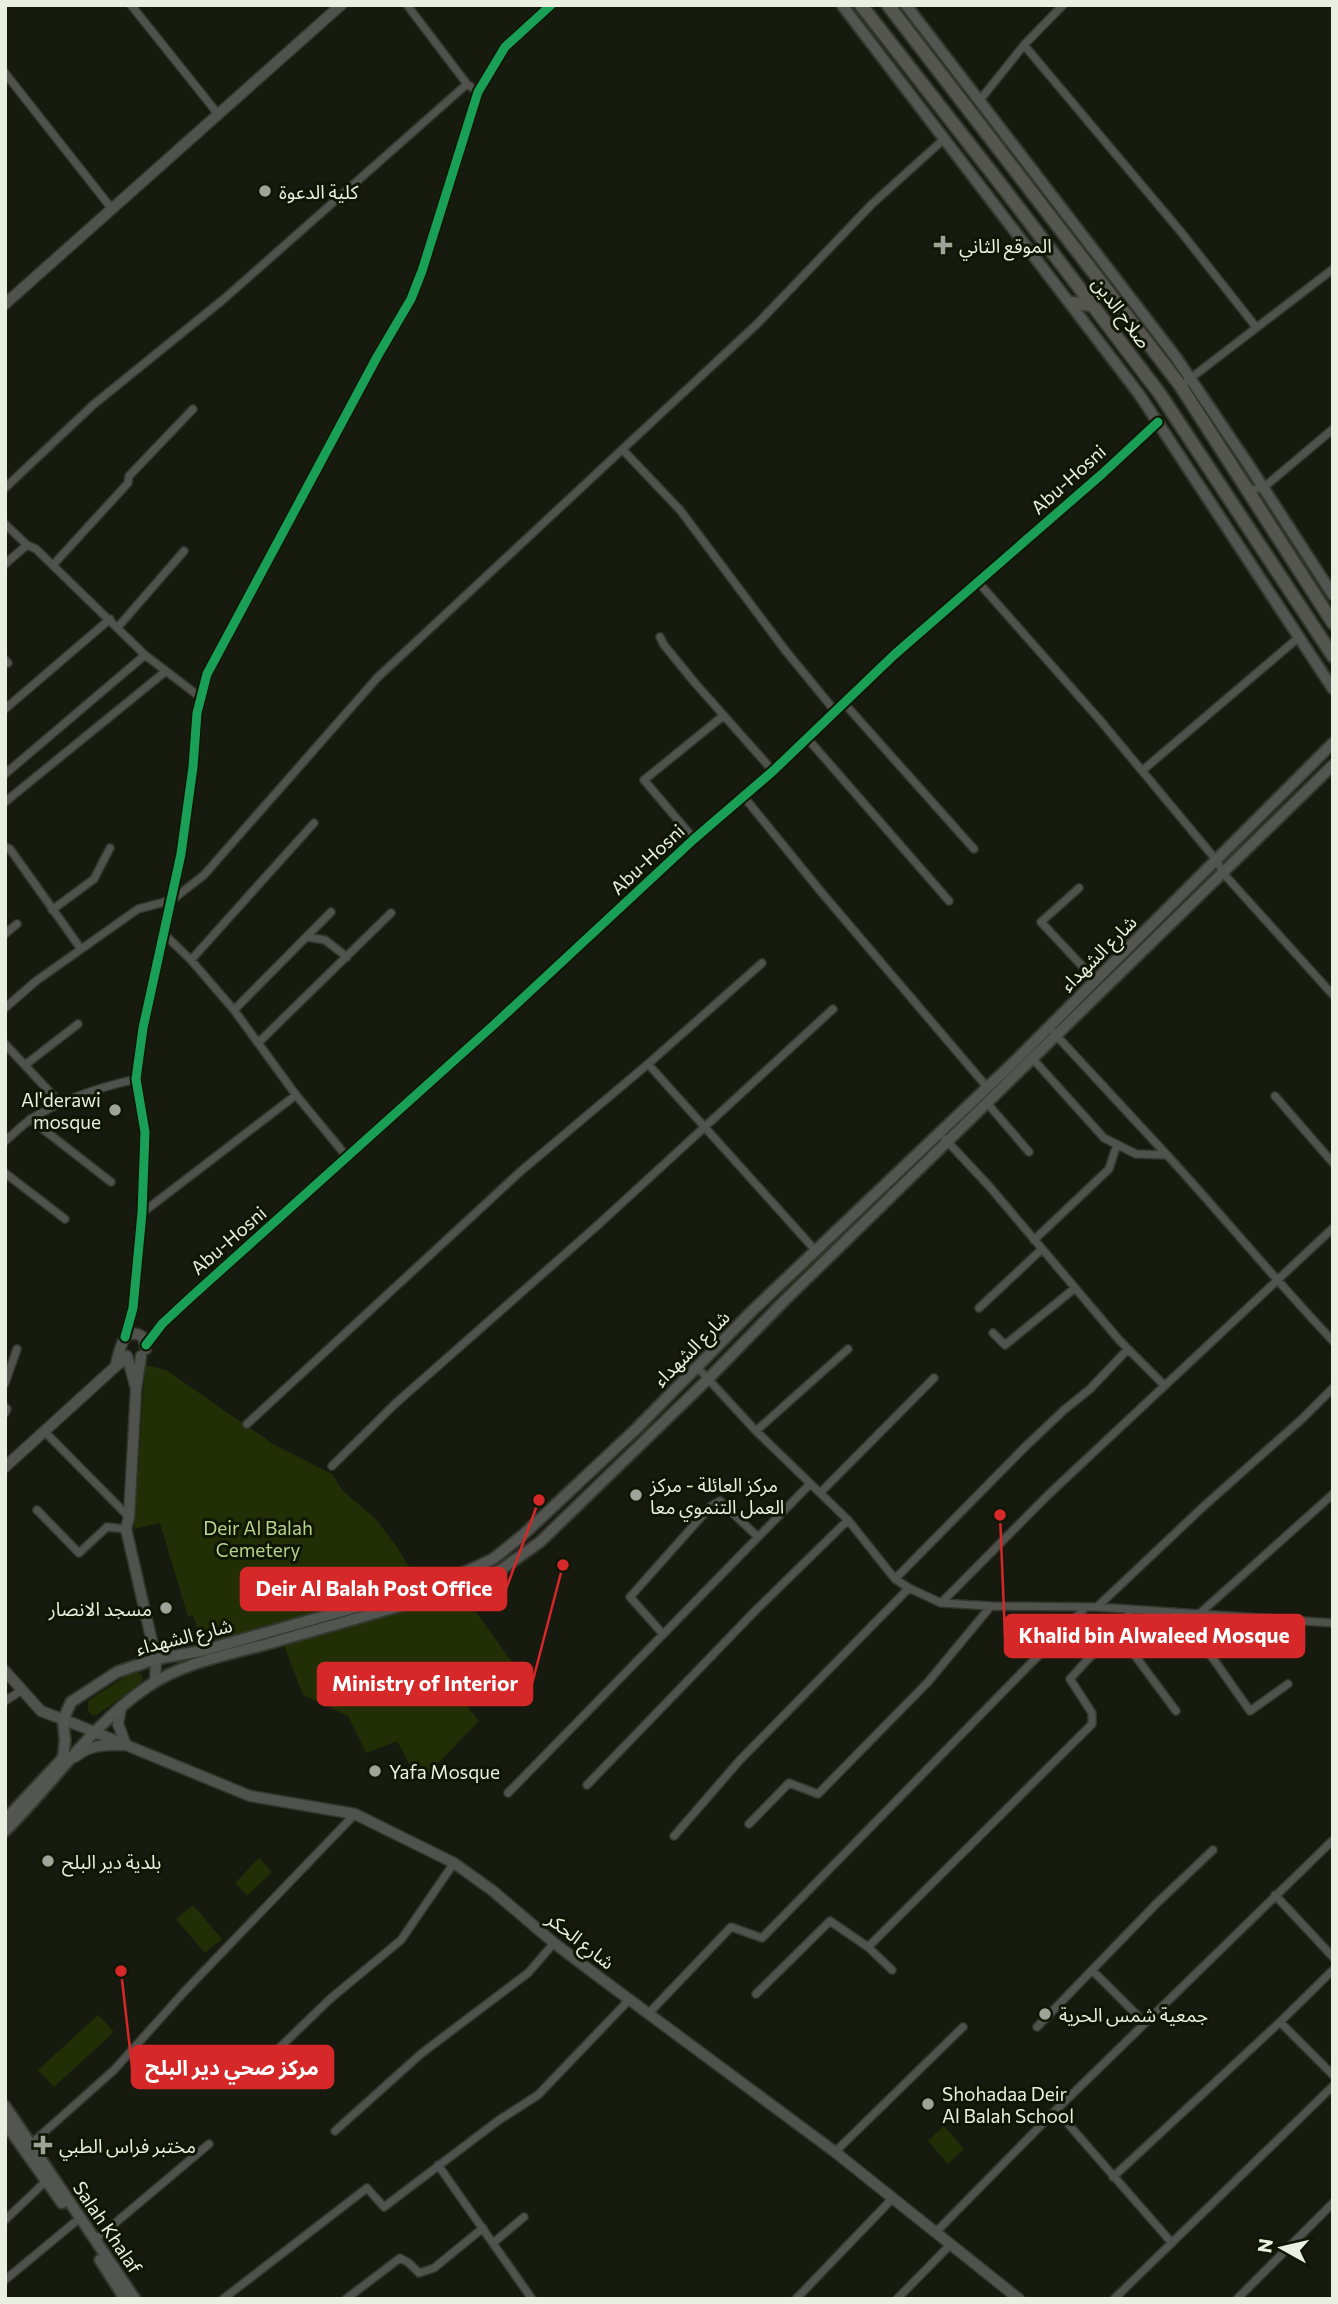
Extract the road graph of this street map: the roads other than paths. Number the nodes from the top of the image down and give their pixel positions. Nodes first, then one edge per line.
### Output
1 (131, 5) edge
2 (341, 5) edge
3 (407, 5) edge
4 (551, 5) edge
5 (842, 5) edge
6 (861, 5) edge
7 (888, 5) edge
8 (906, 5) edge
9 (1063, 5) edge
10 (1024, 45) junction
11 (5, 73) edge
12 (467, 84) junction
13 (478, 92) junction
14 (980, 100) junction
15 (218, 114) junction
16 (944, 139) junction
17 (112, 209) junction
18 (1333, 269) edge
19 (7, 298) edge
20 (1071, 303) junction
21 (1094, 305) junction
22 (1256, 327) junction
23 (1185, 382) junction
24 (192, 409) dead end
25 (1158, 422) junction
26 (1333, 429) edge
27 (623, 450) junction
28 (5, 488) edge
29 (1263, 488) junction
30 (1249, 490) junction
31 (5, 524) edge
32 (27, 545) junction
33 (184, 551) dead end
34 (5, 564) edge
35 (53, 565) junction
36 (978, 582) junction
37 (1333, 596) edge
38 (110, 620) junction
39 (1333, 623) edge
40 (118, 627) junction
41 (660, 637) dead end
42 (1298, 638) junction
43 (145, 655) junction
44 (1333, 656) edge
45 (166, 670) junction
46 (1333, 689) edge
47 (200, 697) junction
48 (844, 702) junction
49 (5, 709) edge
50 (835, 711) junction
51 (723, 716) junction
52 (807, 738) junction
53 (1333, 743) edge
54 (1333, 765) edge
55 (773, 771) junction
56 (1143, 771) junction
57 (5, 774) edge
58 (744, 797) junction
59 (5, 802) edge
60 (314, 823) dead end
61 (694, 839) junction
62 (5, 847) edge
63 (110, 848) dead end
64 (974, 849) dead end
65 (1216, 861) junction
66 (1223, 873) junction
67 (1079, 888) dead end
68 (172, 900) junction
69 (949, 901) dead end
70 (52, 910) junction
71 (331, 912) dead end
72 (391, 913) dead end
73 (17, 924) dead end
74 (163, 933) junction
75 (5, 934) edge
76 (307, 937) junction
77 (81, 948) junction
78 (347, 957) junction
79 (191, 960) junction
80 (762, 963) dead end
81 (1096, 981) junction
82 (1333, 995) edge
83 (5, 1008) edge
84 (833, 1009) dead end
85 (234, 1010) junction
86 (498, 1022) joint
87 (78, 1024) dead end
88 (1050, 1027) junction
89 (1057, 1036) junction
90 (258, 1043) junction
91 (8, 1047) edge
92 (5, 1056) edge
93 (1033, 1059) junction
94 (648, 1064) junction
95 (25, 1065) junction
96 (136, 1079) junction
97 (987, 1087) junction
98 (296, 1095) junction
99 (1275, 1096) dead end
100 (61, 1104) junction
101 (986, 1104) junction
102 (30, 1119) junction
103 (705, 1127) junction
104 (944, 1138) junction
105 (5, 1141) edge
106 (1116, 1144) junction
107 (1029, 1152) dead end
108 (1167, 1155) junction
109 (348, 1157) junction
110 (1333, 1163) edge
111 (5, 1173) edge
112 (111, 1182) dead end
113 (142, 1213) junction
114 (65, 1220) dead end
115 (1333, 1228) edge
116 (1034, 1240) junction
117 (1042, 1249) junction
118 (816, 1251) junction
119 (1276, 1281) junction
120 (1075, 1288) junction
121 (133, 1308) junction
122 (979, 1308) dead end
123 (162, 1324) junction
124 (993, 1333) dead end
125 (140, 1334) junction
126 (125, 1337) junction
127 (1333, 1342) edge
128 (146, 1345) junction
129 (17, 1349) dead end
130 (848, 1349) dead end
131 (1128, 1349) junction
132 (124, 1352) junction
133 (141, 1356) junction
134 (697, 1367) junction
135 (934, 1378) dead end
136 (708, 1379) junction
137 (5, 1383) edge
138 (1164, 1385) junction
139 (1333, 1388) edge
140 (136, 1389) junction
141 (5, 1407) edge
142 (5, 1413) edge
143 (247, 1424) dead end
144 (44, 1431) junction
145 (756, 1431) junction
146 (6, 1465) edge
147 (332, 1466) dead end
148 (810, 1484) junction
149 (821, 1492) junction
150 (1333, 1494) edge
151 (37, 1510) dead end
152 (129, 1517) junction
153 (848, 1520) junction
154 (127, 1529) junction
155 (758, 1537) junction
156 (895, 1579) junction
157 (909, 1588) junction
158 (941, 1603) junction
159 (991, 1606) junction
160 (1086, 1607) junction
161 (1097, 1607) junction
162 (1132, 1610) junction
163 (1181, 1613) junction
164 (1198, 1615) junction
165 (1333, 1623) edge
166 (1116, 1630) junction
167 (663, 1634) junction
168 (156, 1659) junction
169 (5, 1671) edge
170 (155, 1682) junction
171 (1288, 1684) dead end
172 (22, 1690) junction
173 (5, 1701) edge
174 (121, 1707) junction
175 (1176, 1711) dead end
176 (63, 1720) junction
177 (94, 1732) junction
178 (126, 1745) junction
179 (72, 1759) junction
180 (587, 1785) dead end
181 (509, 1793) dead end
182 (355, 1814) junction
183 (5, 1820) edge
184 (749, 1824) dead end
185 (5, 1831) edge
186 (674, 1836) dead end
187 (1333, 1840) edge
188 (1213, 1850) dead end
189 (454, 1863) junction
190 (1275, 1895) junction
191 (554, 1943) junction
192 (868, 1947) junction
193 (1333, 1957) edge
194 (892, 1970) dead end
195 (1092, 1970) junction
196 (1333, 1970) edge
197 (756, 1994) dead end
198 (630, 1999) junction
199 (649, 2013) junction
200 (1280, 2022) junction
201 (1145, 2023) junction
202 (963, 2027) dead end
203 (1037, 2027) dead end
204 (1333, 2075) edge
205 (243, 2083) dead end
206 (1333, 2086) edge
207 (5, 2106) edge
208 (1056, 2110) junction
209 (5, 2123) edge
210 (335, 2132) dead end
211 (32, 2143) junction
212 (209, 2144) dead end
213 (835, 2152) junction
214 (438, 2165) junction
215 (1113, 2177) junction
216 (46, 2181) junction
217 (891, 2199) junction
218 (1333, 2203) edge
219 (524, 2217) dead end
220 (5, 2220) edge
221 (75, 2222) junction
222 (483, 2228) junction
223 (936, 2232) junction
224 (95, 2240) junction
225 (493, 2243) junction
226 (1172, 2243) junction
227 (950, 2245) junction
228 (5, 2280) edge
229 (125, 2299) edge
230 (135, 2299) edge
231 (223, 2299) edge
232 (345, 2299) edge
233 (533, 2299) edge
234 (796, 2299) edge
235 (897, 2299) edge
236 (1018, 2299) edge
237 (1114, 2299) edge
238 (1237, 2299) edge

1 - 15 street
2 - 15 street
3 - 12 street
4 - 13 street
5 - 16 main road
6 - 21 highway, صلاح الدين
7 - 23 highway, صلاح الدين
8 - 14 main road
9 - 10 street
10 - 14 street
10 - 22 street
11 - 17 street
12 - 13 street
12 - 28 street
13 - 47 street
14 - 23 main road
15 - 17 street
16 - 20 main road
16 - 27 street
17 - 19 street
18 - 22 street
20 - 21 highway
20 - 25 main road
21 - 44 highway, صلاح الدين
22 - 23 street
23 - 29 main road
23 - 30 highway, صلاح الدين
24 - 35 street
25 - 36 street, Abu-Hosni
25 - 42 main road
26 - 29 street
27 - 50 street
27 - 68 street
29 - 30 street
29 - 37 main road
30 - 39 highway, صلاح الدين
31 - 32 street
32 - 34 street
32 - 35 street
33 - 40 street
35 - 38 street
36 - 48 street, Abu-Hosni
36 - 56 street
38 - 40 street
38 - 49 street
40 - 43 street
41 - 51 street
42 - 46 main road
42 - 56 street
43 - 45 street
43 - 57 street
45 - 47 street
45 - 59 street
47 - 68 street
48 - 50 street, Abu-Hosni
48 - 64 street
50 - 52 street, Abu-Hosni
51 - 55 street
51 - 61 street
52 - 55 street, Abu-Hosni
52 - 69 street
53 - 65 main road, شارع الشهداء
54 - 66 main road, شارع الشهداء
55 - 58 street, Abu-Hosni
56 - 65 street
58 - 61 street, Abu-Hosni
58 - 97 street
60 - 79 street
61 - 86 street, Abu-Hosni
62 - 70 street
63 - 70 street
65 - 66 street
65 - 81 main road, شارع الشهداء
66 - 82 street
66 - 89 main road, شارع الشهداء
67 - 81 street
68 - 74 street
68 - 77 street
70 - 77 street
71 - 76 street
72 - 78 street
73 - 75 street
74 - 79 street
74 - 96 street
76 - 78 street
76 - 85 street
77 - 83 street
78 - 90 street
79 - 85 street
80 - 94 street
81 - 88 main road, شارع الشهداء
84 - 103 street
85 - 90 street
86 - 109 street, Abu-Hosni
87 - 95 street
88 - 89 street
88 - 97 main road, شارع الشهداء
89 - 93 main road, شارع الشهداء
89 - 108 street
90 - 98 street
91 - 92 street
91 - 95 street
93 - 101 main road, شارع الشهداء
93 - 106 street
94 - 103 street
94 - 143 street
95 - 100 street
96 - 100 street
96 - 113 street
97 - 104 main road, شارع الشهداء
98 - 109 street
98 - 113 street
99 - 110 street
100 - 102 street
101 - 104 main road, شارع الشهداء
101 - 107 street
102 - 105 street
102 - 112 street
103 - 118 street
103 - 147 street
104 - 116 street
104 - 118 main road, شارع الشهداء
104 - 136 main road, شارع الشهداء
106 - 108 street
106 - 116 street
108 - 119 street
109 - 123 street, Abu-Hosni
111 - 114 street
113 - 121 street
115 - 119 street
116 - 117 street
117 - 120 street
117 - 122 street
118 - 134 main road, شارع الشهداء
119 - 127 street
119 - 138 street
120 - 124 street
120 - 131 street
121 - 125 street
121 - 126 street
123 - 125 street, Abu-Hosni
123 - 128 street, Abu-Hosni
125 - 126 street, Abu-Hosni
125 - 128 street
126 - 132 street
128 - 133 street, Abu-Hosni
129 - 137 street
130 - 145 street
131 - 138 street
131 - 156 street
132 - 133 street
132 - 140 street
132 - 144 street
133 - 140 street, Abu-Hosni
134 - 136 street
134 - 168 main road, شارع الشهداء
135 - 149 street
136 - 145 street
136 - 170 main road, شارع الشهداء
138 - 158 street
139 - 161 street
140 - 152 street
141 - 142 street
144 - 146 street
144 - 152 street
145 - 148 street
148 - 149 street
148 - 155 street
149 - 153 street
150 - 164 street
151 - 154 street
152 - 154 street
153 - 156 street
153 - 180 street
154 - 168 street
155 - 167 street
155 - 167 street
156 - 157 street
157 - 158 street
157 - 186 street
158 - 159 street
159 - 160 street
159 - 184 street
160 - 161 street
160 - 199 street
161 - 162 street
162 - 163 street
162 - 166 street
163 - 164 street
163 - 171 street
164 - 165 street
166 - 175 street
166 - 192 street
167 - 181 street
168 - 170 street
168 - 176 main road, شارع الشهداء
169 - 172 street, شارع الحكر
170 - 174 main road, شارع الشهداء
172 - 173 street
172 - 176 street, شارع الحكر
174 - 177 main road, شارع الشهداء
174 - 178 street
176 - 177 street, شارع الحكر
176 - 183 main road
177 - 178 street, شارع الحكر
177 - 179 main road, شارع الشهداء
178 - 179 street
178 - 182 street, شارع الحكر
179 - 185 main road, شارع الشهداء
182 - 189 street, شارع الحكر
182 - 211 street
187 - 190 street
188 - 195 street
189 - 191 street, شارع الحكر
189 - 205 street
190 - 193 street
190 - 201 street
191 - 198 street, شارع الحكر
191 - 210 street
192 - 194 street
192 - 197 street
195 - 201 street
195 - 203 street
196 - 200 street
198 - 199 street, شارع الحكر
198 - 214 street
199 - 213 street, شارع الحكر
200 - 204 street
200 - 215 street
201 - 208 street
202 - 213 street
206 - 226 street
207 - 211 main road, Salah Khalaf
208 - 215 street
208 - 223 street
209 - 216 main road
211 - 224 main road, Salah Khalaf
212 - 224 street
213 - 217 street, شارع الحكر
214 - 222 street
214 - 231 street
215 - 226 street
216 - 220 street
216 - 221 main road
217 - 223 street, شارع الحكر
217 - 234 street
218 - 238 street
219 - 225 street
221 - 228 street
221 - 229 main road
222 - 225 street
222 - 232 street
223 - 227 street, شارع الحكر
224 - 230 main road, Salah Khalaf
225 - 233 street
226 - 237 street
227 - 235 street
227 - 236 street, شارع الحكر

